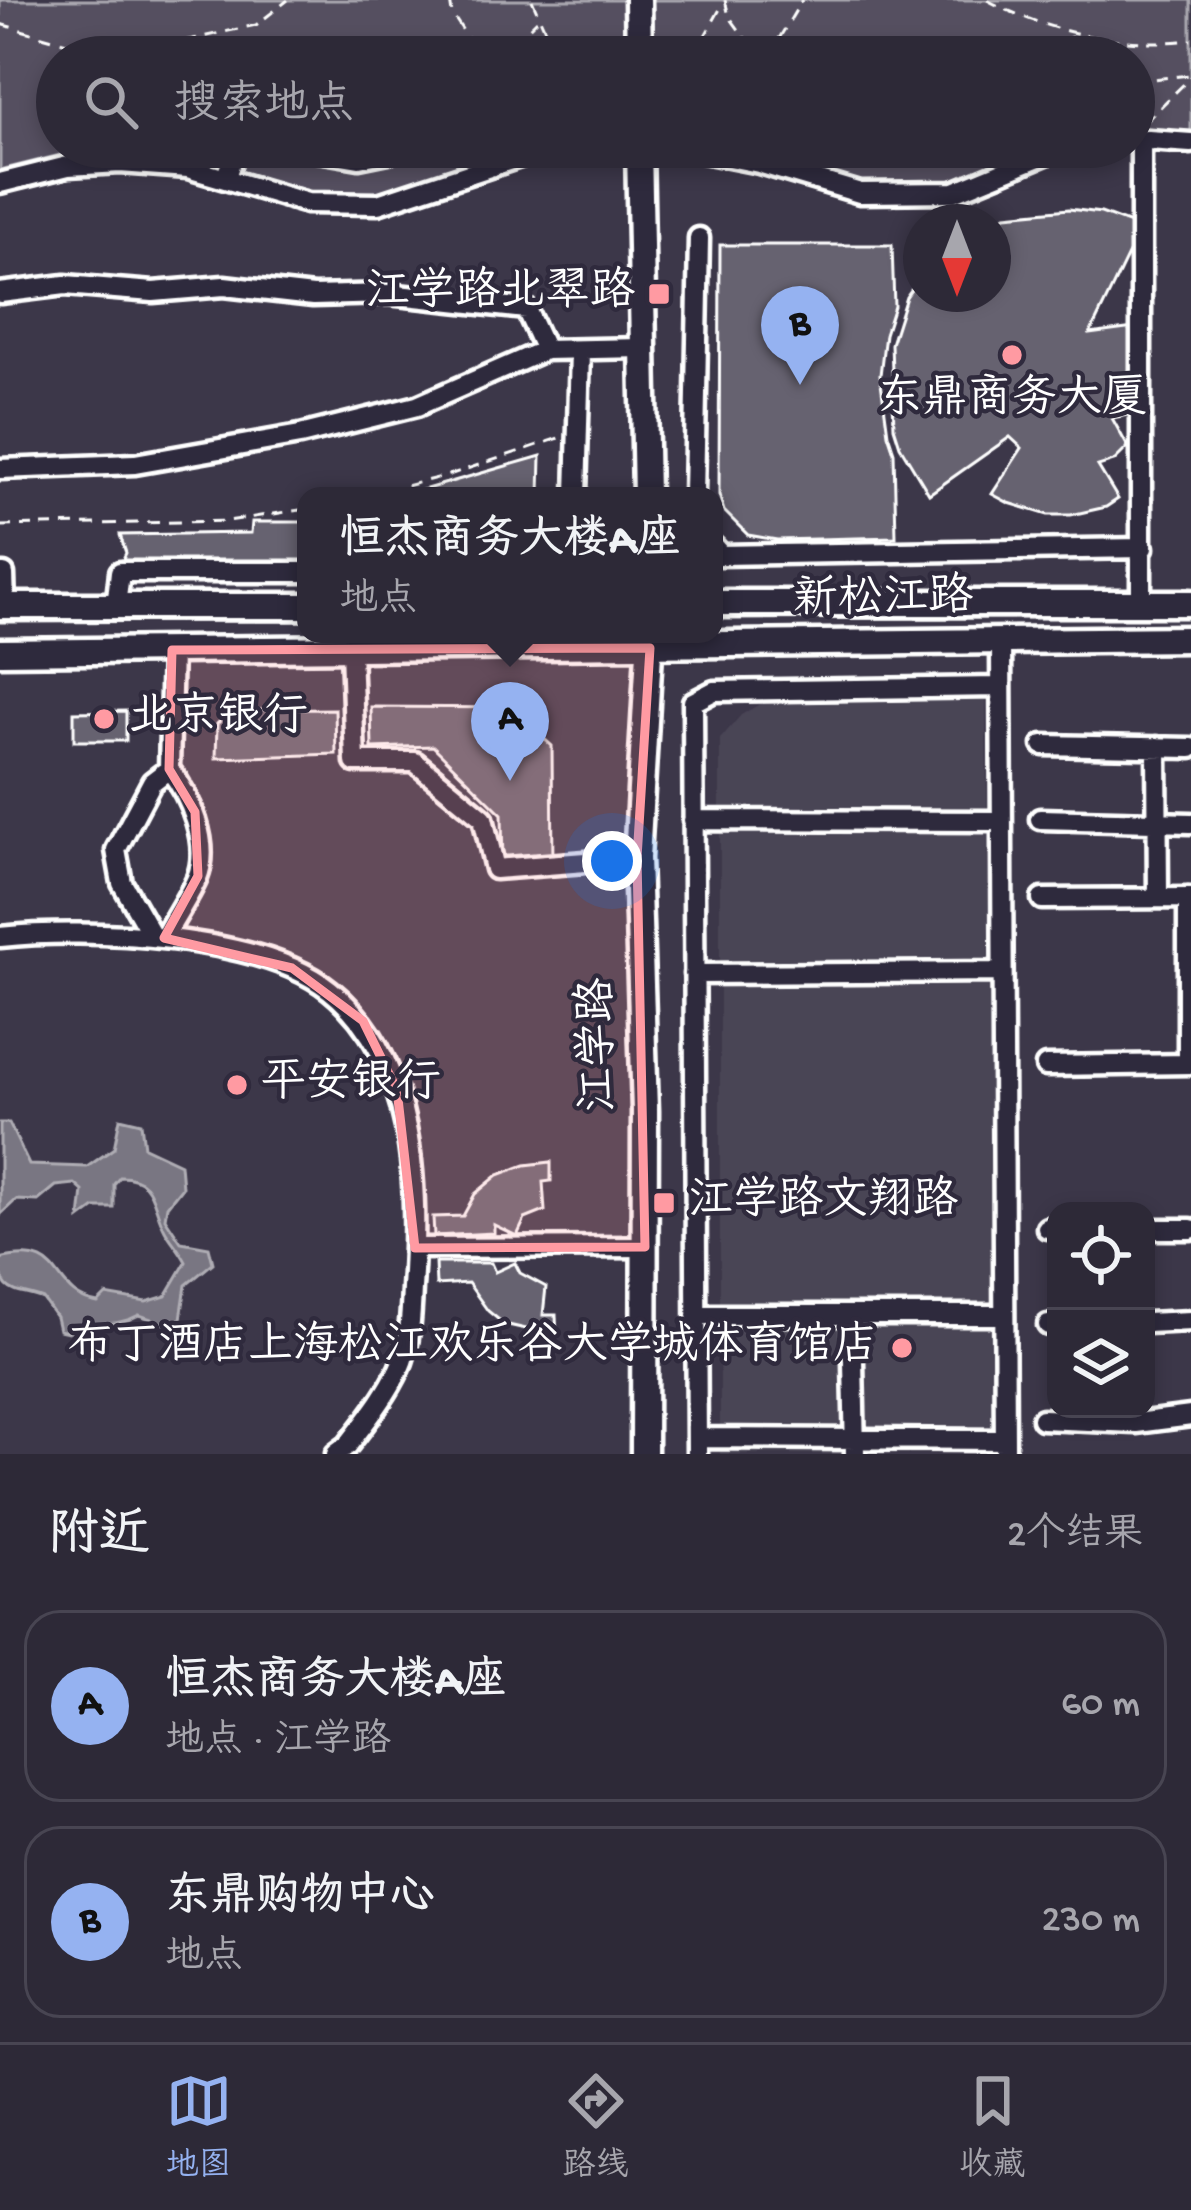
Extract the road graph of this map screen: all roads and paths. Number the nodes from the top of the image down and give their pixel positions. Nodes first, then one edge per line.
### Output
1 (288, 0) edge
2 (450, 0) edge
3 (532, 0) edge
4 (638, 0) edge
5 (725, 0) edge
6 (802, 0) edge
7 (987, 0) edge
8 (538, 19) junction
9 (0, 24) edge
10 (1068, 32) junction
11 (42, 36) edge
12 (209, 36) edge
13 (466, 36) edge
14 (521, 36) edge
15 (546, 36) edge
16 (639, 36) edge
17 (705, 36) edge
18 (744, 36) edge
19 (781, 36) edge
20 (1070, 36) edge
21 (1095, 36) edge
22 (1191, 40) edge
23 (1155, 41) edge
24 (1191, 76) edge
25 (1155, 79) edge
26 (1155, 117) edge
27 (1155, 137) edge
28 (1191, 143) edge
29 (60, 168) edge
30 (188, 168) edge
31 (229, 168) edge
32 (478, 168) edge
33 (639, 168) edge
34 (777, 168) edge
35 (1012, 168) edge
36 (1140, 168) edge
37 (226, 177) junction
38 (0, 183) edge
39 (699, 238) dead end
40 (0, 293) edge
41 (643, 348) junction
42 (545, 350) junction
43 (580, 351) junction
44 (578, 431) junction
45 (0, 469) edge
46 (399, 487) edge
47 (576, 487) edge
48 (646, 487) edge
49 (694, 487) edge
50 (297, 510) edge
51 (0, 526) edge
52 (1143, 548) junction
53 (723, 555) edge
54 (297, 572) edge
55 (0, 574) edge
56 (1141, 602) junction
57 (723, 603) edge
58 (1191, 603) edge
59 (3, 606) edge
60 (297, 606) edge
61 (116, 607) junction
62 (1191, 640) edge
63 (723, 641) edge
64 (1000, 641) junction
65 (584, 643) edge
66 (650, 643) edge
67 (172, 650) junction
68 (351, 650) junction
69 (0, 652) edge
70 (1000, 687) junction
71 (1043, 745) dead end
72 (1157, 747) junction
73 (1191, 748) edge
74 (169, 769) junction
75 (1040, 819) dead end
76 (693, 820) junction
77 (1001, 821) junction
78 (1157, 822) junction
79 (1191, 823) edge
80 (637, 858) junction
81 (1158, 898) junction
82 (1190, 898) edge
83 (1042, 899) dead end
84 (0, 937) edge
85 (159, 938) junction
86 (1002, 972) junction
87 (694, 974) junction
88 (1190, 1064) edge
89 (1046, 1066) dead end
90 (1155, 1229) edge
91 (1191, 1229) edge
92 (645, 1247) junction
93 (415, 1248) junction
94 (697, 1315) junction
95 (852, 1315) junction
96 (1004, 1315) junction
97 (1191, 1321) edge
98 (1155, 1323) edge
99 (1191, 1416) edge
100 (1042, 1419) dead end
101 (698, 1446) edge
102 (855, 1446) edge
103 (1005, 1447) edge
104 (335, 1454) edge
105 (644, 1454) edge

1 - 12 path
2 - 13 path
3 - 8 path
4 - 16 main road
5 - 17 path
5 - 18 path
6 - 19 path
7 - 10 path
8 - 14 path
8 - 15 path
9 - 11 path
10 - 20 path
10 - 21 path
22 - 23 path
24 - 25 path
24 - 26 path
27 - 28 street
29 - 38 street
30 - 37 street
31 - 37 street
32 - 37 street
33 - 41 main road
34 - 35 street
36 - 52 street
39 - 49 street
40 - 42 street
41 - 43 street
41 - 48 main road
42 - 43 street
42 - 45 street
43 - 44 street
44 - 46 path
44 - 47 street
50 - 51 path
52 - 53 street
52 - 56 street
54 - 61 street
55 - 59 street
56 - 57 main road, 新松江路
56 - 58 main road, 新松江路
59 - 61 main road
60 - 61 main road
62 - 64 main road, 新松江路
63 - 64 main road, 新松江路
64 - 70 street
65 - 68 main road, 新松江路
66 - 80 main road, 江学路
67 - 68 main road, 新松江路
67 - 69 main road, 新松江路
67 - 74 street
68 - 80 street
70 - 76 street
70 - 77 street
71 - 72 street
72 - 73 street
72 - 78 street
74 - 85 street
74 - 85 street
75 - 78 street
76 - 77 street
76 - 87 street
77 - 86 street
78 - 79 street
78 - 81 street
80 - 92 main road, 江学路
81 - 82 street
81 - 83 street
82 - 88 street
84 - 85 street
85 - 93 street
86 - 87 street
86 - 96 street
87 - 94 street
88 - 89 street
90 - 91 street
92 - 93 street
92 - 105 main road, 江学路
93 - 104 street
94 - 95 street
94 - 101 street
95 - 96 street
95 - 102 street
96 - 103 street
97 - 98 street
99 - 100 street
101 - 102 street
102 - 103 street

